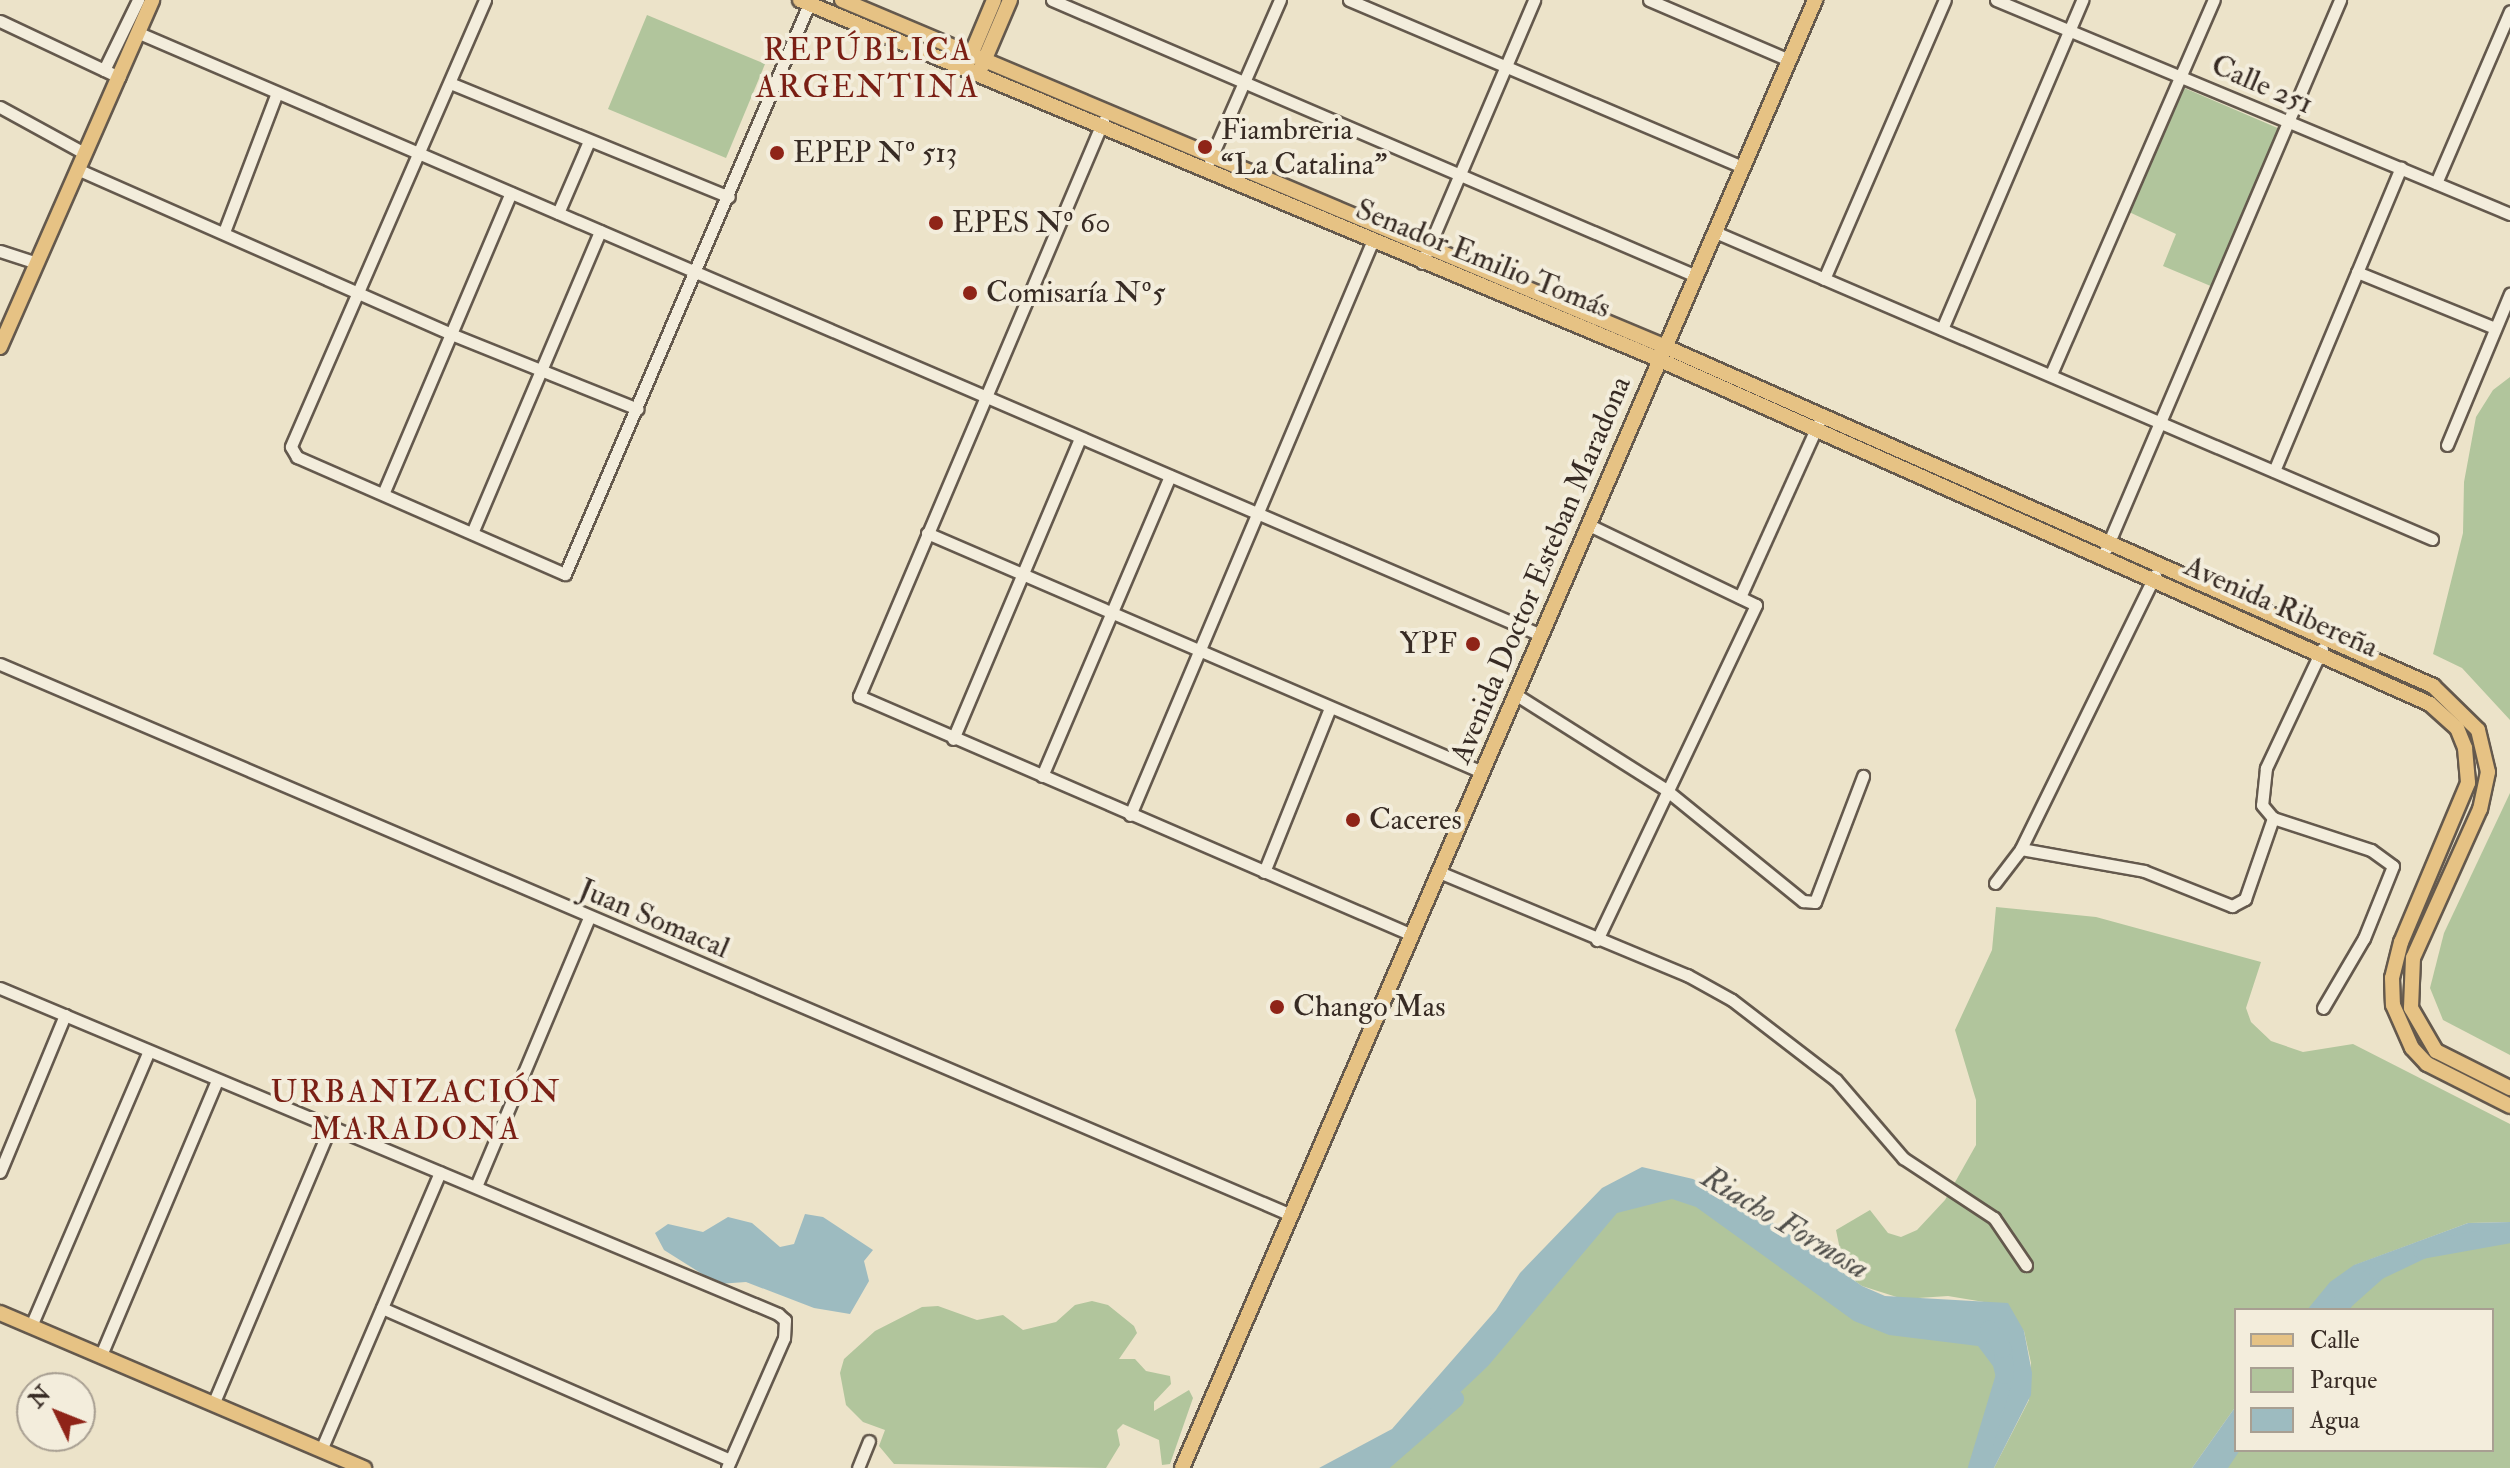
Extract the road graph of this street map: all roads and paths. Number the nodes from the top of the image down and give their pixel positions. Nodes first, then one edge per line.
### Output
1 (485, 0) edge
2 (842, 0) edge
3 (994, 0) edge
4 (1010, 0) edge
5 (1052, 0) edge
6 (1280, 0) edge
7 (1349, 0) edge
8 (1534, 0) edge
9 (1649, 0) edge
10 (1815, 0) edge
11 (1945, 0) edge
12 (1996, 0) edge
13 (2082, 0) edge
14 (2214, 0) edge
15 (2340, 0) edge
16 (147, 1) edge
17 (804, 2) edge
18 (2510, 11) edge
19 (0, 21) edge
20 (2069, 30) junction
21 (139, 33) junction
22 (977, 57) junction
23 (1789, 60) junction
24 (1506, 66) junction
25 (104, 70) junction
26 (972, 73) junction
27 (2181, 76) junction
28 (119, 77) junction
29 (450, 83) junction
30 (1244, 84) junction
31 (276, 95) junction
32 (0, 107) edge
33 (1107, 113) junction
34 (2288, 122) junction
35 (1100, 128) junction
36 (589, 141) junction
37 (84, 153) junction
38 (417, 155) junction
39 (1208, 165) junction
40 (1743, 167) junction
41 (2401, 168) junction
42 (77, 169) junction
43 (1458, 178) junction
44 (2436, 183) junction
45 (511, 193) junction
46 (729, 197) junction
47 (558, 213) junction
48 (2510, 214) edge
49 (600, 231) junction
50 (224, 232) junction
51 (1715, 232) junction
52 (1372, 242) junction
53 (1428, 249) junction
54 (0, 251) edge
55 (36, 263) junction
56 (1422, 263) junction
57 (698, 272) junction
58 (2357, 272) junction
59 (1696, 276) junction
60 (1824, 279) junction
61 (359, 292) junction
62 (2510, 294) edge
63 (2495, 328) junction
64 (1942, 329) junction
65 (451, 334) junction
66 (1, 342) edge
67 (1663, 353) junction
68 (542, 372) junction
69 (2051, 374) junction
70 (985, 396) junction
71 (638, 409) junction
72 (1819, 422) junction
73 (2160, 422) junction
74 (1080, 439) junction
75 (2447, 445) dead end
76 (2274, 471) junction
77 (1170, 476) junction
78 (383, 494) junction
79 (1258, 514) junction
80 (1589, 525) junction
81 (472, 533) junction
82 (927, 533) junction
83 (2432, 539) dead end
84 (2106, 550) junction
85 (2157, 572) junction
86 (1024, 576) junction
87 (1740, 597) junction
88 (1113, 614) junction
89 (1541, 635) junction
90 (2328, 639) junction
91 (1199, 652) junction
92 (2320, 653) junction
93 (0, 665) edge
94 (1515, 694) junction
95 (1330, 708) junction
96 (953, 739) junction
97 (1482, 772) junction
98 (1042, 776) junction
99 (1863, 776) dead end
100 (1665, 789) junction
101 (1130, 815) junction
102 (2273, 818) junction
103 (2021, 849) junction
104 (1264, 872) junction
105 (1439, 872) junction
106 (1995, 883) dead end
107 (589, 918) junction
108 (1412, 935) junction
109 (1597, 940) junction
110 (0, 988) edge
111 (2323, 1008) dead end
112 (65, 1015) junction
113 (149, 1051) junction
114 (217, 1080) junction
115 (2510, 1088) edge
116 (2510, 1106) edge
117 (331, 1125) junction
118 (0, 1172) edge
119 (440, 1172) junction
120 (477, 1184) junction
121 (1291, 1215) junction
122 (2026, 1265) dead end
123 (382, 1308) junction
124 (0, 1313) edge
125 (31, 1326) junction
126 (101, 1355) junction
127 (214, 1402) junction
128 (869, 1441) dead end
129 (321, 1450) junction
130 (729, 1464) edge
131 (364, 1468) edge
132 (858, 1468) edge
133 (1182, 1468) edge

1 - 29 street
2 - 22 main road, Senador Emilio Tomás
3 - 22 main road
4 - 22 main road
5 - 30 street
6 - 30 street
7 - 24 street
8 - 24 street
9 - 23 street
10 - 23 main road, Avenida Doctor Esteban Maradona
11 - 60 street
12 - 20 street, Calle 251
13 - 20 street
14 - 27 street
15 - 34 street
16 - 21 main road
16 - 25 street
17 - 26 main road, Senador Emilio Tomás
17 - 46 street
18 - 44 street
19 - 25 street
20 - 27 street, Calle 251
20 - 64 street
21 - 28 main road
21 - 31 street
22 - 26 main road
22 - 33 main road, Senador Emilio Tomás
23 - 40 main road, Avenida Doctor Esteban Maradona
24 - 40 street
24 - 43 street
25 - 28 street
26 - 35 main road, Senador Emilio Tomás
27 - 34 street, Calle 251
27 - 69 street
28 - 37 main road
29 - 36 street
29 - 38 street
30 - 39 street
30 - 43 street
31 - 38 street
31 - 50 street
32 - 37 street
33 - 35 street
33 - 39 main road, Senador Emilio Tomás
34 - 41 street, Calle 251
34 - 73 street
35 - 39 main road, Senador Emilio Tomás
35 - 70 street
36 - 46 street
36 - 47 street
37 - 42 main road
38 - 45 street
38 - 61 street
39 - 52 main road, Senador Emilio Tomás
39 - 53 main road, Senador Emilio Tomás
40 - 51 main road, Avenida Doctor Esteban Maradona
41 - 44 street, Calle 251
41 - 58 street
42 - 50 street
42 - 55 main road
43 - 53 street
43 - 59 street
44 - 48 street, Calle 251
45 - 47 street
45 - 65 street
46 - 57 street
47 - 49 street
49 - 57 street
49 - 68 street
50 - 61 street
51 - 59 main road, Avenida Doctor Esteban Maradona
51 - 60 street
52 - 56 main road, Senador Emilio Tomás
52 - 79 street
53 - 56 street
53 - 67 main road, Senador Emilio Tomás
54 - 55 street
55 - 66 main road
56 - 67 main road, Senador Emilio Tomás
57 - 70 street
57 - 71 street
58 - 63 street
58 - 76 street
59 - 67 main road, Avenida Doctor Esteban Maradona
60 - 64 street
61 - 65 street
61 - 78 street
62 - 63 street
63 - 75 street
64 - 69 street
65 - 68 street
65 - 78 street
67 - 72 main road, Avenida Ribereña
67 - 80 main road, Avenida Doctor Esteban Maradona
68 - 71 street
68 - 81 street
69 - 73 street
70 - 74 street
70 - 82 street
71 - 81 street
72 - 84 main road, Avenida Ribereña
72 - 87 street
73 - 76 street
73 - 84 street
74 - 77 street
74 - 86 street
76 - 83 street
77 - 79 street
77 - 88 street
78 - 81 street
79 - 89 street
79 - 91 street
80 - 87 street
80 - 89 main road, Avenida Doctor Esteban Maradona
82 - 86 street
82 - 96 street
84 - 85 main road, Avenida Ribereña
85 - 90 main road, Avenida Ribereña
85 - 92 main road, Avenida Ribereña
85 - 103 street
86 - 88 street
86 - 96 street
87 - 100 street
88 - 91 street
88 - 98 street
89 - 94 main road, Avenida Doctor Esteban Maradona
90 - 92 street
90 - 115 main road, Avenida Ribereña
91 - 95 street
91 - 101 street
92 - 102 street
92 - 116 main road, Avenida Ribereña
93 - 107 street, Juan Somacal
94 - 97 main road, Avenida Doctor Esteban Maradona
94 - 100 street
95 - 97 street
95 - 104 street
96 - 98 street
97 - 105 main road, Avenida Doctor Esteban Maradona
98 - 101 street
99 - 100 street
100 - 109 street
101 - 104 street
102 - 103 street
102 - 111 street
103 - 106 street
104 - 108 street
105 - 108 main road, Avenida Doctor Esteban Maradona
105 - 109 street
107 - 120 street
107 - 121 street, Juan Somacal
108 - 121 main road, Avenida Doctor Esteban Maradona
109 - 122 street
110 - 112 street
112 - 113 street
112 - 118 street
113 - 114 street
113 - 125 street
114 - 117 street
114 - 126 street
117 - 119 street
117 - 127 street
119 - 120 street
119 - 123 street
120 - 130 street
121 - 133 main road, Avenida Doctor Esteban Maradona
123 - 129 street
123 - 130 street
124 - 125 main road
125 - 126 main road
126 - 127 main road
127 - 129 main road
128 - 132 street
129 - 131 main road

